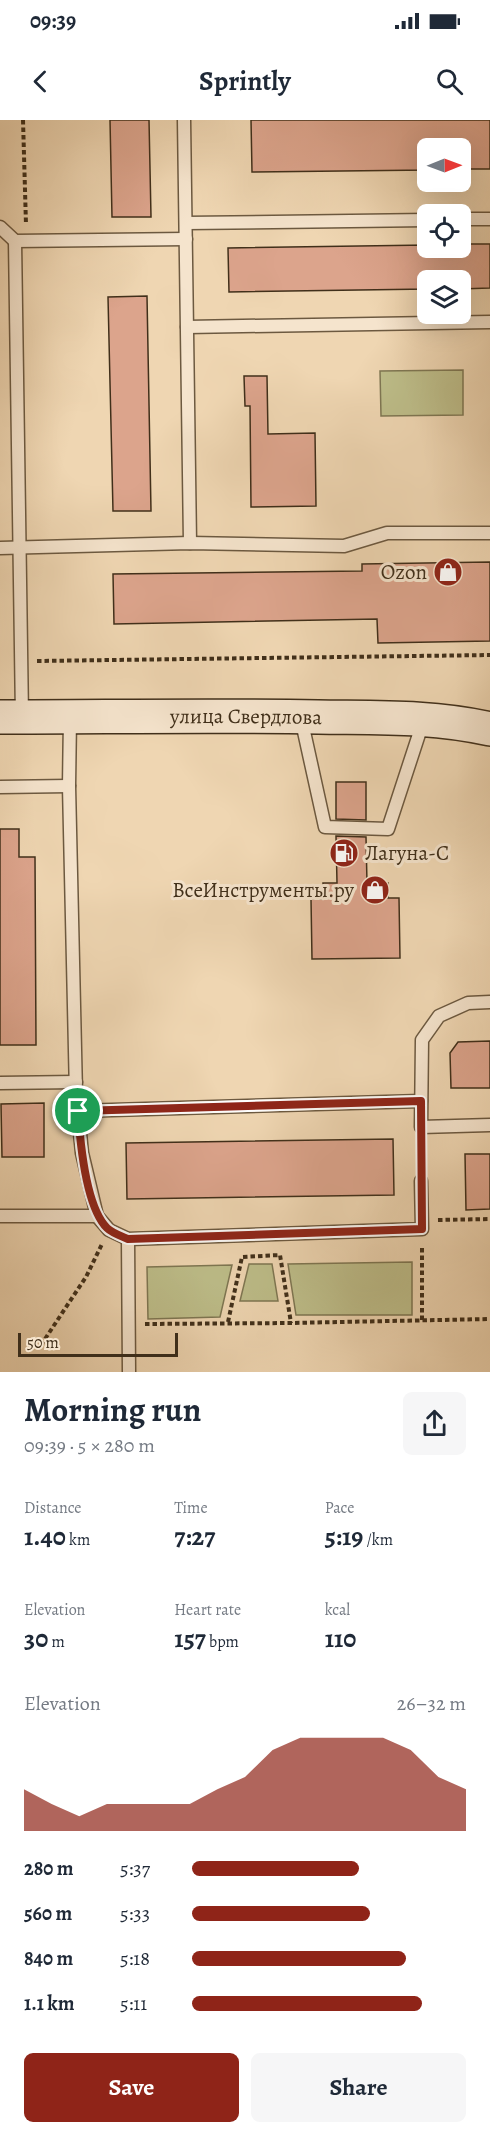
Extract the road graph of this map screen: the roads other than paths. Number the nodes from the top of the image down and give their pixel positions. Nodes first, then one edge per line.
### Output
1 (184, 120) edge
2 (471, 219) edge
3 (490, 219) edge
4 (417, 220) edge
5 (186, 223) junction
6 (0, 227) edge
7 (186, 239) junction
8 (21, 241) junction
9 (490, 322) edge
10 (187, 327) junction
11 (490, 533) edge
12 (190, 543) junction
13 (0, 548) edge
14 (20, 548) junction
15 (300, 716) junction
16 (11, 717) edge
17 (70, 717) junction
18 (423, 719) junction
19 (490, 729) edge
20 (69, 786) junction
21 (0, 787) edge
22 (490, 1002) edge
23 (76, 1082) junction
24 (0, 1083) edge
25 (421, 1101) junction
26 (78, 1111) junction
27 (490, 1125) edge
28 (421, 1181) road end
29 (0, 1216) edge
30 (97, 1216) junction
31 (128, 1239) junction
32 (129, 1372) edge

1 - 5 lane
2 - 3 lane
4 - 5 lane
5 - 7 lane
6 - 8 lane
7 - 8 lane
7 - 10 lane
8 - 14 lane
9 - 10 lane
10 - 12 lane
11 - 12 lane
12 - 14 lane
13 - 14 lane
14 - 16 lane
15 - 17 main road, улица Свердлова
15 - 18 main road, улица Свердлова
15 - 18 lane
16 - 17 main road, улица Свердлова
17 - 20 lane
18 - 19 main road, улица Свердлова
20 - 21 lane
20 - 23 lane
22 - 25 lane
23 - 24 lane
23 - 26 lane
25 - 26 lane
25 - 27 lane
26 - 30 lane
28 - 31 lane
29 - 30 lane
30 - 31 lane
31 - 32 lane

